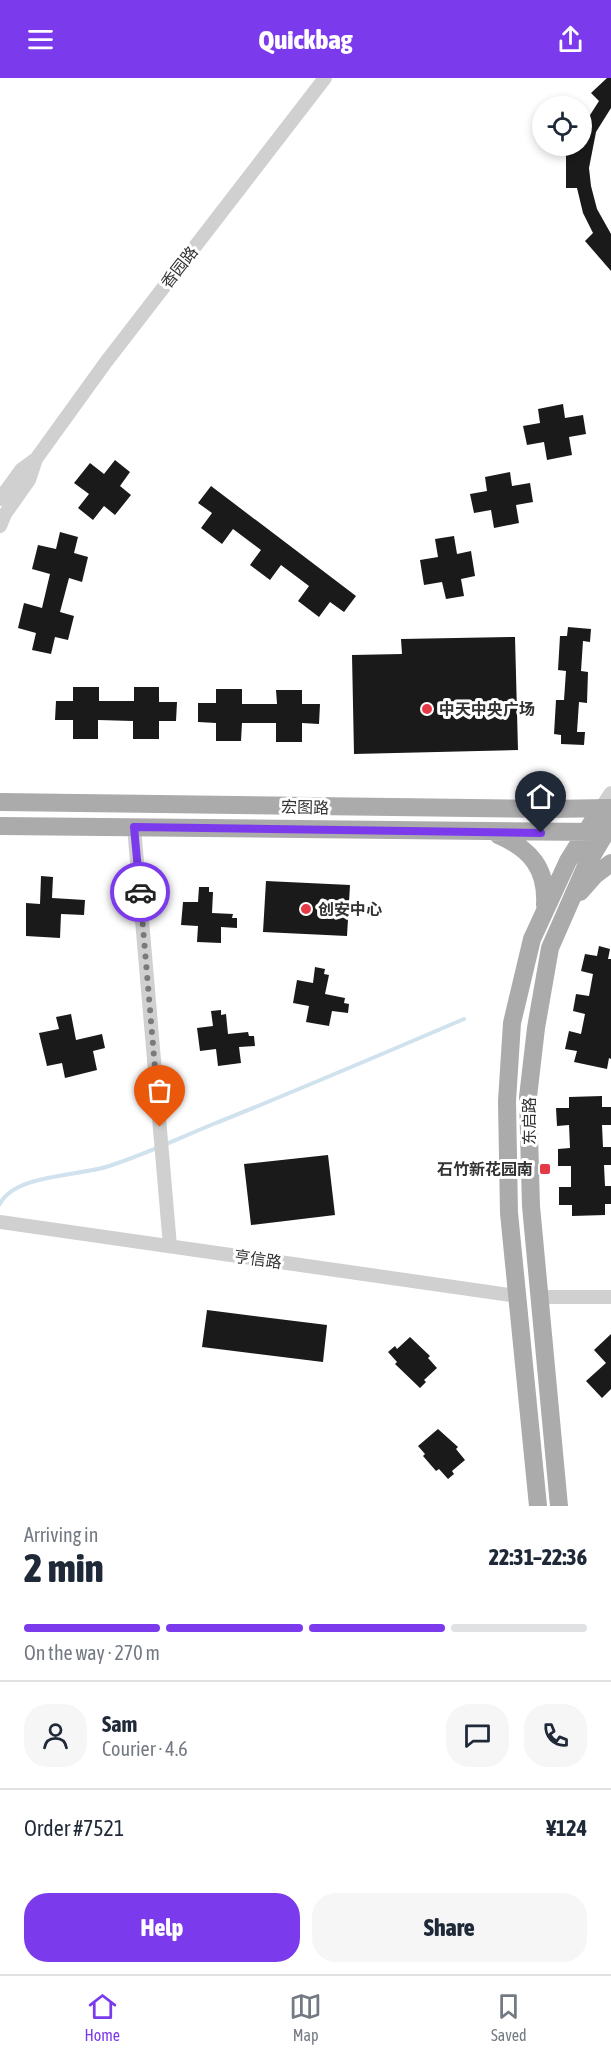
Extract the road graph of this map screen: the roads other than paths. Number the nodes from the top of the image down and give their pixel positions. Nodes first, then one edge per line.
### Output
1 (325, 78) edge
2 (36, 459) junction
3 (0, 499) edge
4 (2, 517) edge
5 (0, 802) edge
6 (608, 816) edge
7 (0, 826) edge
8 (134, 827) junction
9 (489, 832) junction
10 (586, 832) junction
11 (611, 863) edge
12 (569, 904) junction
13 (545, 910) junction
14 (0, 1221) edge
15 (170, 1246) junction
16 (517, 1296) junction
17 (540, 1297) junction
18 (611, 1297) edge
19 (538, 1506) edge
20 (559, 1506) edge

1 - 2 street, 香园路
2 - 3 street, 香园路
2 - 4 street, 香园路
5 - 6 main road, 宏图路
6 - 10 main road, 东启路
6 - 10 main road, 宏图路
6 - 12 main road, 东启路
7 - 8 main road, 宏图路
8 - 9 main road, 宏图路
8 - 15 street
9 - 10 main road, 宏图路
9 - 13 main road
10 - 13 main road, 东启路
11 - 12 main road
12 - 17 main road, 东启路
13 - 16 main road, 东启路
14 - 15 street, 亨信路
15 - 16 street, 亨信路
16 - 19 main road, 东启路
17 - 18 street
17 - 20 main road, 东启路

